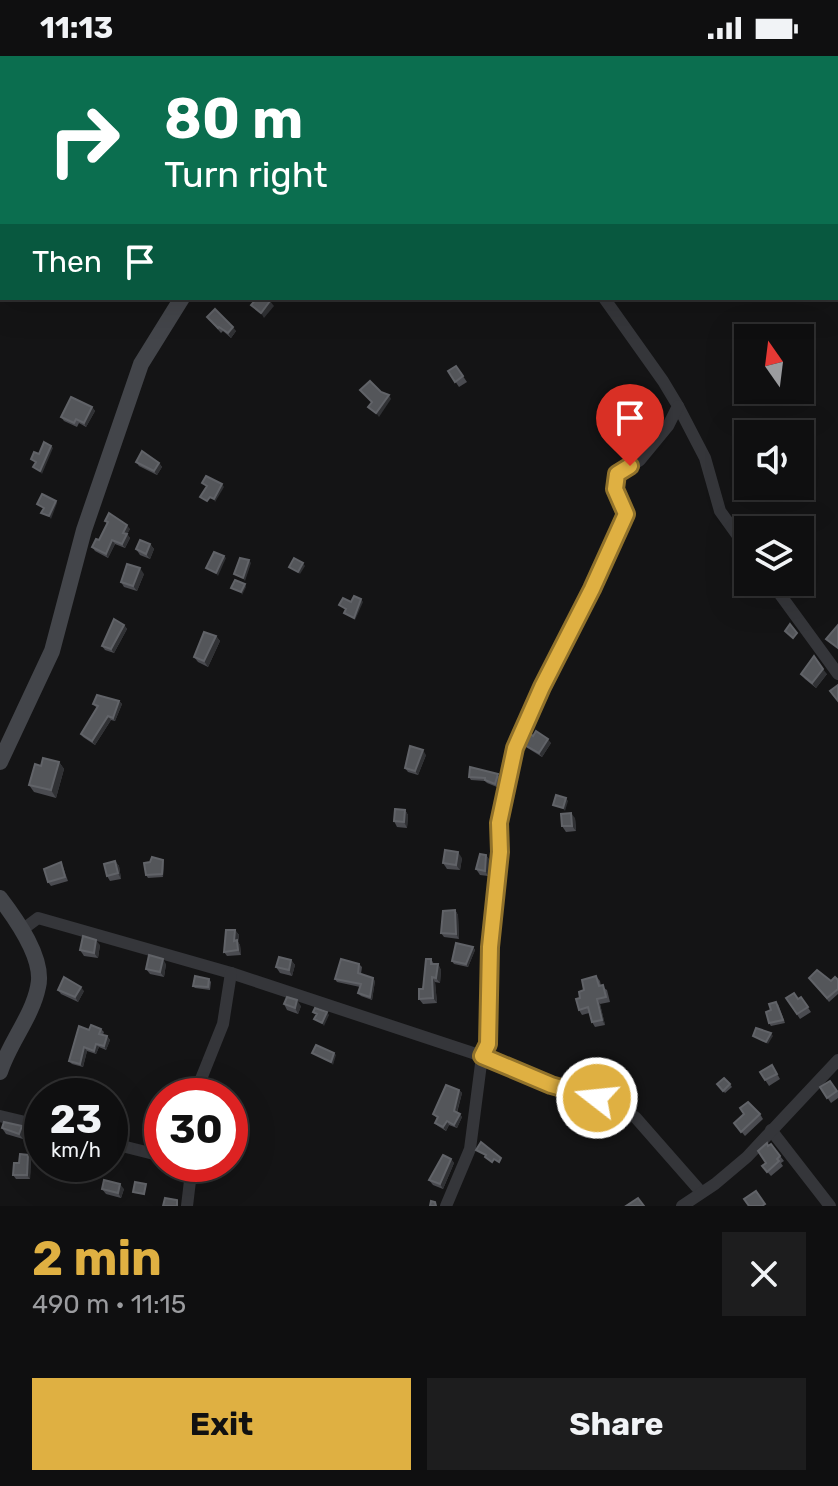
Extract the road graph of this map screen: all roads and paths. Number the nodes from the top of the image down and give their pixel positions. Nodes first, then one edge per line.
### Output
1 (181, 300) edge
2 (605, 300) edge
3 (678, 406) junction
4 (734, 530) edge
5 (781, 596) edge
6 (837, 672) edge
7 (0, 762) edge
8 (0, 898) edge
9 (22, 930) junction
10 (231, 973) junction
11 (482, 1056) junction
12 (838, 1060) edge
13 (0, 1072) edge
14 (201, 1078) edge
15 (0, 1116) edge
16 (24, 1122) edge
17 (771, 1130) junction
18 (190, 1182) edge
19 (701, 1192) junction
20 (187, 1206) edge
21 (446, 1206) edge
22 (682, 1206) edge
23 (830, 1206) edge

1 - 7 main road
2 - 3 street
3 - 4 street
3 - 11 street
5 - 6 street
8 - 9 main road
9 - 10 street
9 - 13 main road
10 - 11 street
10 - 14 street
11 - 19 street
11 - 21 street
12 - 17 street
15 - 16 street
17 - 19 street
17 - 23 street
18 - 20 street
19 - 22 street

